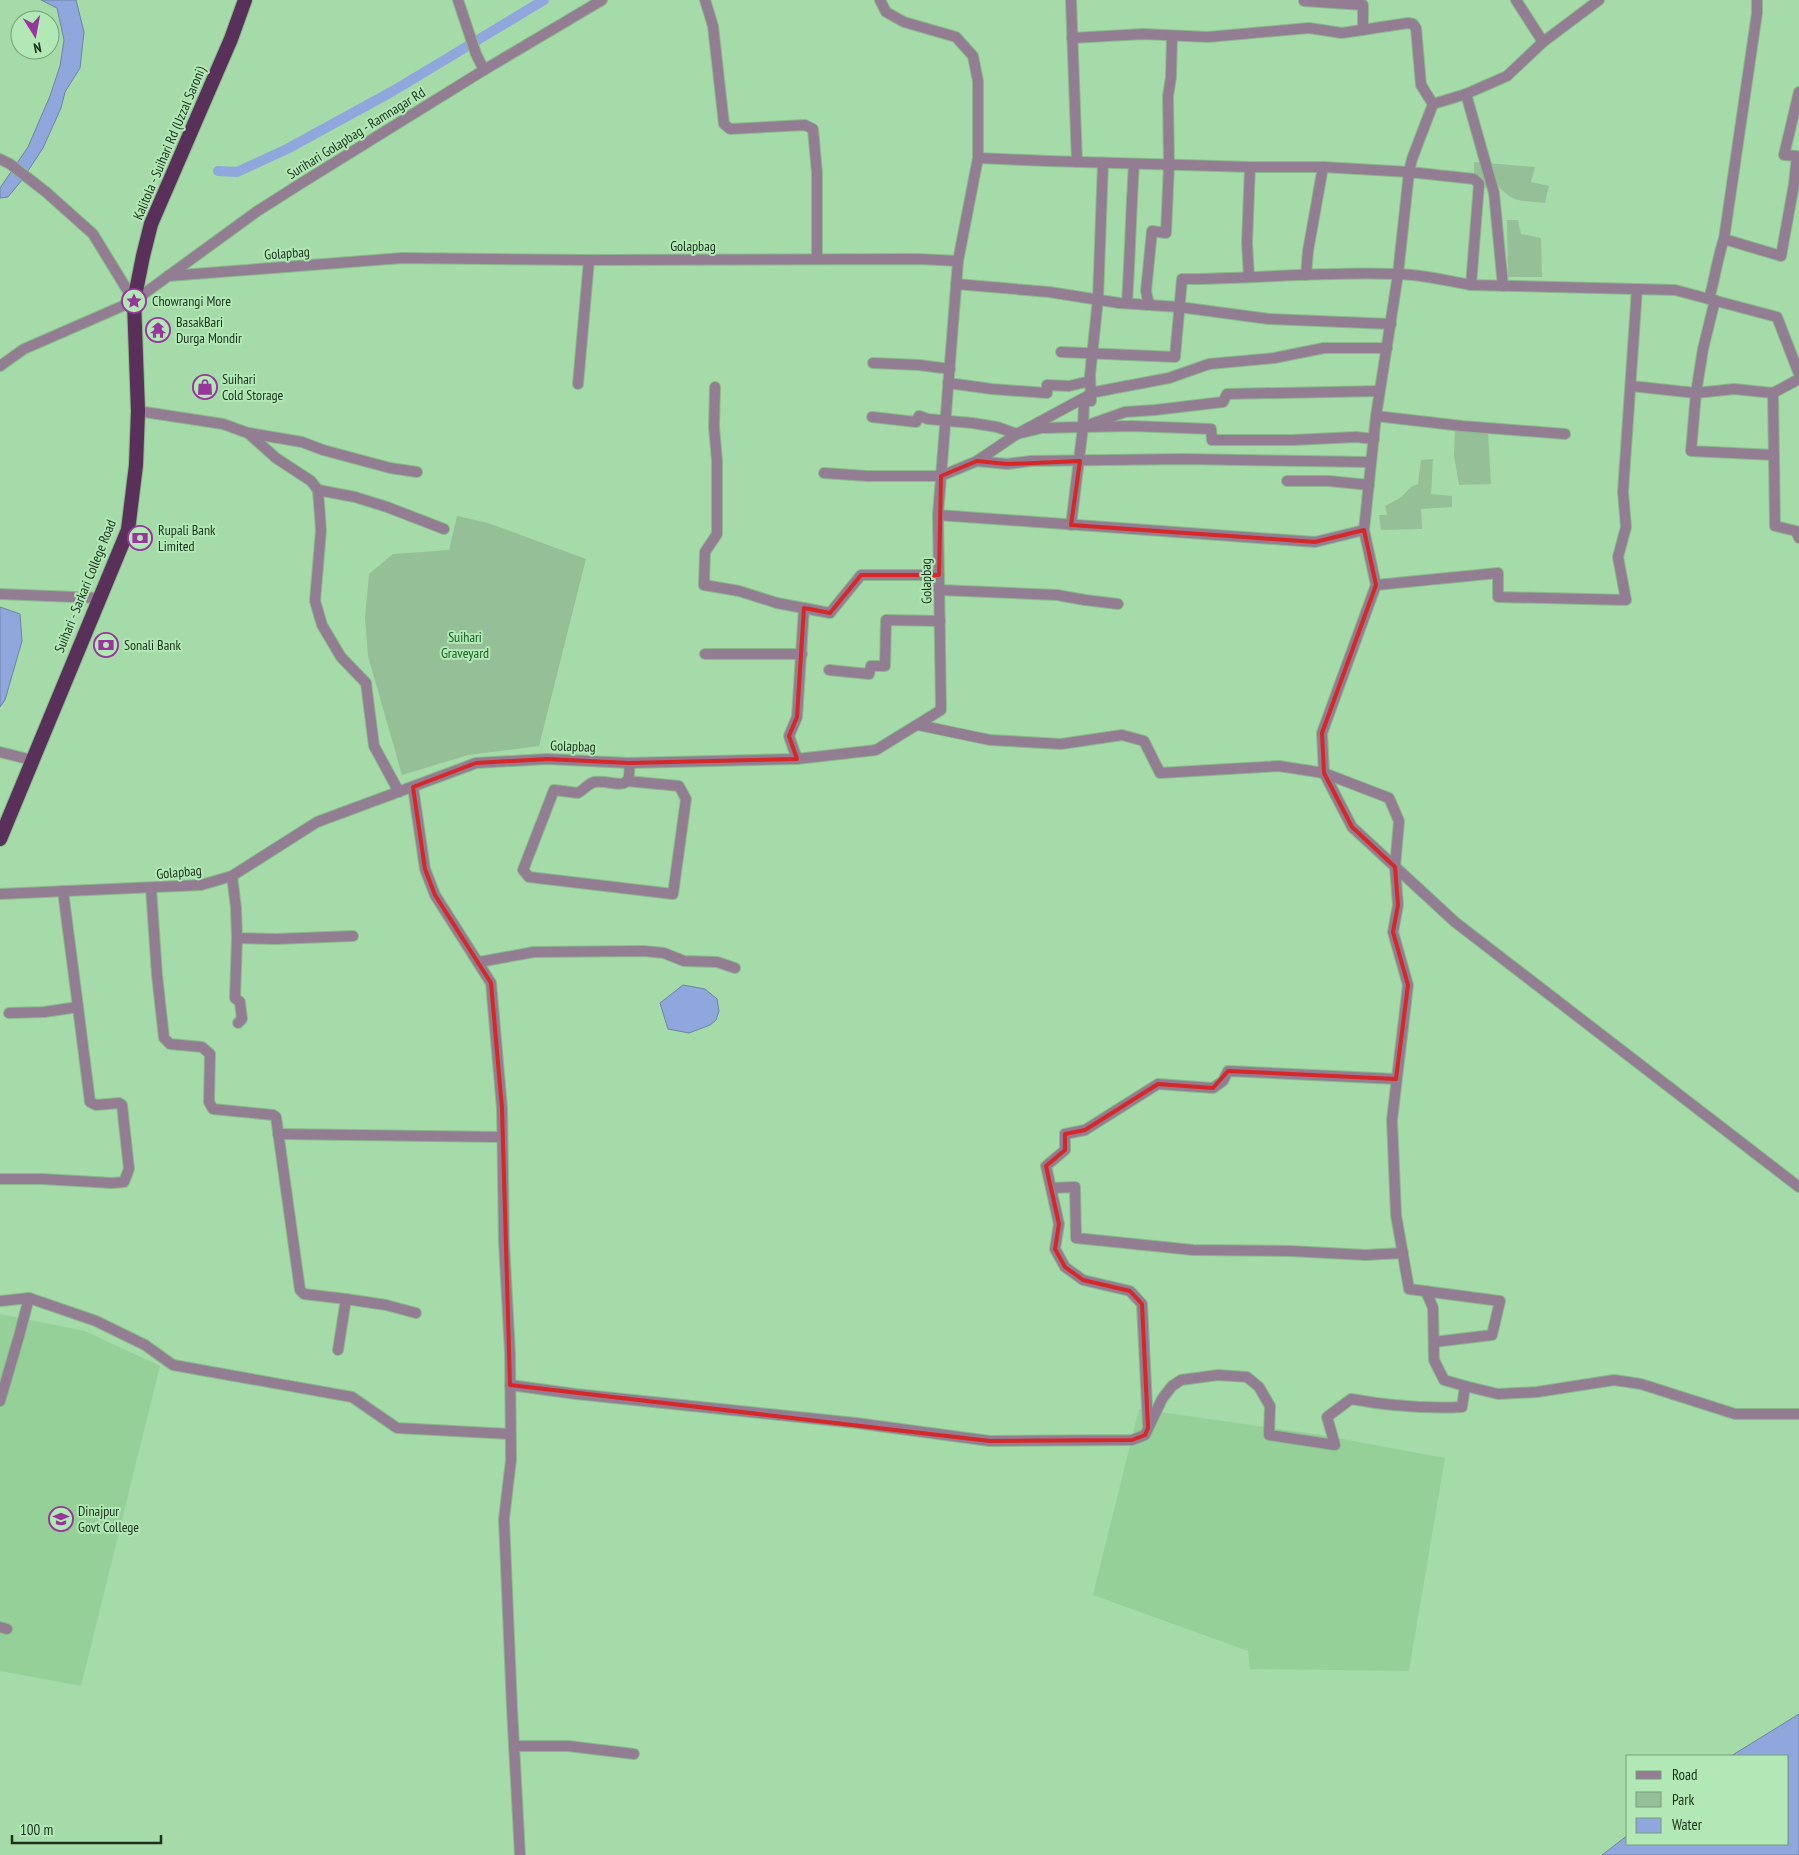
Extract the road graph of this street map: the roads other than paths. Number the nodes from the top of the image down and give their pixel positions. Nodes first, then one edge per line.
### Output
1 (246, 0) edge
2 (458, 0) edge
3 (602, 0) edge
4 (705, 0) edge
5 (880, 0) edge
6 (1071, 0) edge
7 (1516, 0) edge
8 (1599, 0) edge
9 (1757, 0) edge
10 (1304, 1) dead end
11 (1363, 30) junction
12 (1172, 36) junction
13 (1072, 38) junction
14 (1543, 42) junction
15 (484, 70) junction
16 (1799, 92) edge
17 (1466, 94) junction
18 (1433, 104) junction
19 (978, 158) junction
20 (0, 159) edge
21 (1077, 162) junction
22 (1103, 163) junction
23 (1134, 164) junction
24 (1169, 164) junction
25 (1250, 167) junction
26 (1323, 167) junction
27 (1409, 172) junction
28 (1724, 239) junction
29 (817, 259) junction
30 (589, 260) junction
31 (958, 261) junction
32 (1398, 274) junction
33 (1306, 275) junction
34 (168, 276) junction
35 (1249, 277) junction
36 (956, 284) junction
37 (1471, 285) junction
38 (1503, 286) junction
39 (1637, 289) junction
40 (1098, 300) junction
41 (1712, 300) junction
42 (134, 301) junction
43 (1127, 303) junction
44 (1149, 305) junction
45 (1179, 307) junction
46 (1390, 324) junction
47 (1387, 348) junction
48 (1060, 352) dead end
49 (1092, 354) junction
50 (873, 363) dead end
51 (0, 366) edge
52 (950, 369) junction
53 (1799, 374) edge
54 (1799, 379) edge
55 (1090, 381) junction
56 (948, 383) junction
57 (578, 384) dead end
58 (1631, 386) junction
59 (715, 387) dead end
60 (1380, 391) junction
61 (1696, 393) junction
62 (1773, 393) junction
63 (1091, 394) junction
64 (138, 411) junction
65 (1376, 416) junction
66 (872, 417) dead end
67 (946, 420) junction
68 (1083, 427) junction
69 (248, 433) junction
70 (1017, 434) junction
71 (1565, 434) dead end
72 (1374, 439) junction
73 (1774, 455) junction
74 (977, 461) junction
75 (1080, 461) junction
76 (1371, 462) junction
77 (417, 472) dead end
78 (824, 473) dead end
79 (941, 476) junction
80 (1287, 481) dead end
81 (1369, 485) junction
82 (318, 490) junction
83 (938, 515) junction
84 (1070, 525) junction
85 (444, 529) dead end
86 (1364, 530) junction
87 (1799, 538) edge
88 (939, 575) junction
89 (1376, 585) junction
90 (940, 590) junction
91 (0, 594) edge
92 (99, 598) junction
93 (1118, 604) dead end
94 (804, 608) junction
95 (940, 621) junction
96 (705, 654) dead end
97 (802, 654) junction
98 (829, 670) dead end
99 (918, 724) junction
100 (0, 752) edge
101 (797, 759) junction
102 (32, 760) junction
103 (629, 763) junction
104 (1324, 773) junction
105 (627, 781) junction
106 (413, 787) junction
107 (399, 792) junction
108 (0, 840) edge
109 (1395, 867) junction
110 (232, 876) junction
111 (151, 888) junction
112 (63, 891) junction
113 (0, 894) edge
114 (353, 936) dead end
115 (237, 938) junction
116 (479, 962) junction
117 (735, 968) dead end
118 (78, 1006) junction
119 (9, 1013) dead end
120 (238, 1023) dead end
121 (1396, 1079) junction
122 (278, 1134) junction
123 (502, 1137) junction
124 (0, 1179) edge
125 (1799, 1187) edge
126 (1051, 1188) junction
127 (1403, 1253) junction
128 (1426, 1291) junction
129 (28, 1298) junction
130 (346, 1300) junction
131 (0, 1301) edge
132 (416, 1313) dead end
133 (1434, 1342) junction
134 (338, 1350) dead end
135 (510, 1385) junction
136 (1465, 1386) junction
137 (0, 1401) edge
138 (1799, 1414) edge
139 (1148, 1428) junction
140 (510, 1434) junction
141 (514, 1746) junction
142 (634, 1754) dead end
143 (520, 1855) edge

1 - 42 highway, Kalitola - Suihari Rd (Uzzal Saroni)
2 - 15 street
3 - 15 street, Surihari Golapbag - Ramnagar Rd
4 - 29 street
5 - 19 street
6 - 13 street
7 - 14 street
8 - 14 street
9 - 28 street
10 - 11 street
11 - 12 street
11 - 18 street
12 - 13 street
12 - 24 street
13 - 21 street
14 - 17 street
15 - 34 street, Surihari Golapbag - Ramnagar Rd
16 - 28 street
17 - 18 street
17 - 38 street
18 - 27 street
19 - 21 street
19 - 31 street
20 - 42 street
21 - 22 street
22 - 23 street
22 - 40 street
23 - 24 street
23 - 43 street
24 - 25 street
24 - 44 street
25 - 26 street
25 - 35 street
26 - 27 street
26 - 33 street
27 - 32 street
27 - 37 street
28 - 41 street
29 - 30 street, Golapbag
29 - 31 street, Golapbag
30 - 34 street, Golapbag
30 - 57 street
31 - 36 street, Golapbag
32 - 33 street
32 - 37 street
32 - 46 street
33 - 35 street
34 - 42 street, Surihari Golapbag - Ramnagar Rd
35 - 45 street
36 - 40 street
36 - 52 street, Golapbag
37 - 38 street
38 - 39 street
39 - 41 street
39 - 58 street
40 - 43 street
40 - 49 street
41 - 53 street
41 - 61 street
42 - 51 street, Surihari Golapbag - Ramnagar Rd
42 - 64 highway, Suihari - Sarkari College Road
43 - 44 street
44 - 45 street
45 - 46 street
45 - 49 street
46 - 47 street
47 - 60 street
47 - 63 street
48 - 49 street
49 - 55 street
50 - 52 street
52 - 56 street, Golapbag
54 - 62 street
55 - 56 street
55 - 63 street
56 - 67 street, Golapbag
58 - 61 street
58 - 89 street
59 - 94 street
60 - 65 street
60 - 68 street
61 - 62 street
61 - 73 street
62 - 73 street
63 - 68 street
63 - 70 street
64 - 69 street
64 - 92 highway, Suihari - Sarkari College Road
65 - 71 street
65 - 72 street
66 - 67 street
67 - 70 street
67 - 79 street, Golapbag
68 - 70 street
68 - 72 street
68 - 75 street
69 - 77 street
69 - 82 street
70 - 74 street
72 - 76 street
73 - 87 street
74 - 75 street
74 - 79 street
75 - 76 street
75 - 84 street
76 - 81 street
78 - 79 street
79 - 83 street, Golapbag
80 - 81 street
81 - 86 street
82 - 85 street
82 - 107 street
83 - 84 street
83 - 88 street, Golapbag
84 - 86 street
86 - 89 street
88 - 90 street, Golapbag
88 - 94 street
89 - 104 street
90 - 93 street
90 - 95 street, Golapbag
91 - 92 street
92 - 102 highway, Suihari - Sarkari College Road
94 - 97 street
95 - 98 street
95 - 99 street, Golapbag
96 - 97 street
97 - 101 street
99 - 101 street, Golapbag
99 - 104 street
100 - 102 street
101 - 103 street, Golapbag
102 - 108 highway, Suihari - Sarkari College Road
103 - 105 street
103 - 106 street, Golapbag
104 - 109 street
104 - 109 street
105 - 105 street
106 - 107 street, Golapbag
106 - 116 street
107 - 110 street, Golapbag
109 - 121 street
109 - 125 street
110 - 111 street, Golapbag
110 - 115 street
111 - 112 street, Golapbag
111 - 122 street
112 - 113 street, Golapbag
112 - 118 street
114 - 115 street
115 - 120 street
116 - 117 street
116 - 123 street
118 - 119 street
118 - 124 street
121 - 126 street
121 - 127 street
122 - 123 street
122 - 130 street
123 - 135 street
126 - 127 street
126 - 139 street
127 - 128 street
128 - 133 street
128 - 133 street
129 - 131 street
129 - 137 street
129 - 140 street
130 - 132 street
130 - 134 street
133 - 136 street
135 - 139 street
135 - 140 street
136 - 138 street
136 - 139 street
140 - 141 street
141 - 142 street
141 - 143 street

